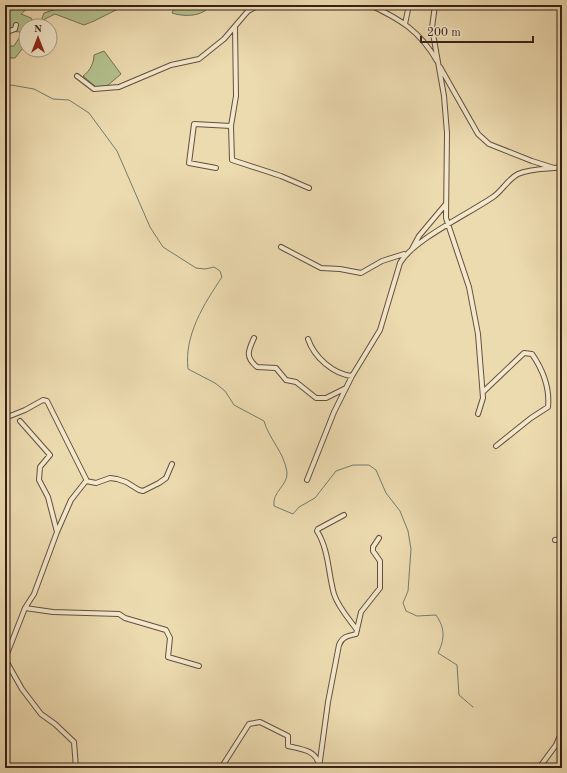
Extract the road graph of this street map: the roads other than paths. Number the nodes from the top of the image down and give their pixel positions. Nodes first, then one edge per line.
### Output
1 (251, 5) edge
2 (259, 5) edge
3 (370, 5) edge
4 (409, 5) edge
5 (435, 5) edge
6 (248, 11) junction
7 (405, 24) junction
8 (16, 25) dead end
9 (236, 27) junction
10 (5, 33) edge
11 (438, 63) junction
12 (77, 76) dead end
13 (230, 126) junction
14 (562, 167) edge
15 (216, 168) dead end
16 (554, 168) junction
17 (309, 188) dead end
18 (445, 204) junction
19 (447, 225) junction
20 (281, 247) dead end
21 (412, 249) junction
22 (405, 254) junction
23 (254, 338) dead end
24 (308, 339) dead end
25 (352, 376) junction
26 (346, 388) junction
27 (483, 392) junction
28 (478, 414) dead end
29 (5, 418) edge
30 (20, 421) dead end
31 (496, 446) dead end
32 (172, 464) dead end
33 (307, 480) dead end
34 (87, 481) junction
35 (344, 515) dead end
36 (57, 532) junction
37 (379, 538) dead end
38 (562, 539) edge
39 (554, 540) dead end
40 (25, 608) junction
41 (357, 630) junction
42 (5, 659) edge
43 (199, 666) dead end
44 (562, 731) edge
45 (76, 768) edge
46 (221, 768) edge
47 (319, 768) edge
48 (539, 768) edge

1 - 6 street
2 - 6 street
3 - 7 street
4 - 7 street
5 - 11 street
6 - 9 street
7 - 11 street
8 - 10 street
9 - 12 street
9 - 13 street
11 - 16 street
11 - 18 street
13 - 15 street
13 - 17 street
14 - 16 street
16 - 19 street
18 - 19 street
18 - 21 street
19 - 21 street
19 - 27 street
20 - 22 street
21 - 22 street
22 - 25 street
23 - 26 street
24 - 25 street
25 - 26 street
26 - 33 street
27 - 28 street
27 - 31 street
29 - 34 street
30 - 36 street
32 - 34 street
34 - 36 street
35 - 41 street
36 - 40 street
37 - 41 street
38 - 39 street
40 - 42 street
40 - 43 street
41 - 47 street
42 - 45 street
44 - 48 street
46 - 47 street

